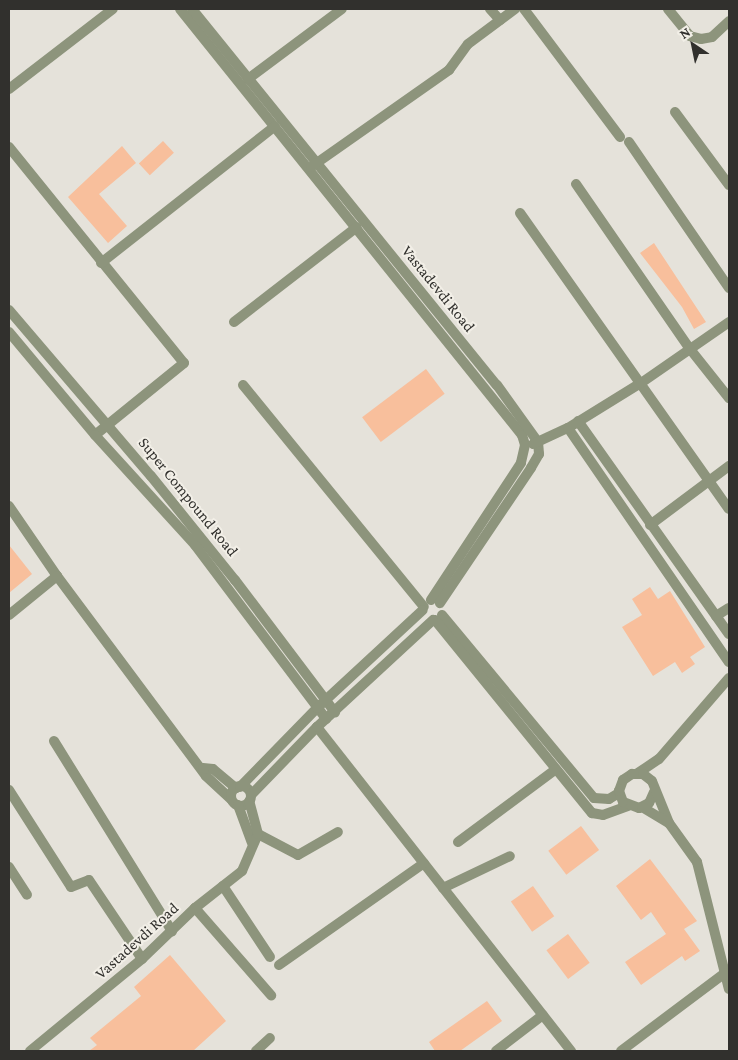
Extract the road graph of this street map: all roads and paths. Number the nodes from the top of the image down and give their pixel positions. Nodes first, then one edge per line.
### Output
1 (113, 9) edge
2 (180, 9) edge
3 (192, 9) edge
4 (342, 9) edge
5 (490, 9) edge
6 (515, 9) edge
7 (524, 9) edge
8 (668, 9) edge
9 (500, 20) junction
10 (729, 21) edge
11 (248, 79) junction
12 (9, 90) edge
13 (675, 112) dead end
14 (275, 126) junction
15 (9, 147) edge
16 (313, 166) junction
17 (576, 184) dead end
18 (729, 185) edge
19 (520, 213) dead end
20 (357, 227) junction
21 (101, 263) junction
22 (729, 288) edge
23 (9, 310) edge
24 (234, 322) dead end
25 (729, 322) edge
26 (9, 332) edge
27 (690, 349) junction
28 (641, 383) junction
29 (243, 385) dead end
30 (729, 398) edge
31 (578, 421) junction
32 (109, 424) junction
33 (568, 428) junction
34 (94, 435) junction
35 (538, 442) junction
36 (525, 447) junction
37 (729, 466) edge
38 (708, 481) junction
39 (9, 506) edge
40 (729, 509) edge
41 (650, 525) junction
42 (57, 576) junction
43 (429, 605) junction
44 (729, 608) edge
45 (9, 615) edge
46 (716, 616) junction
47 (437, 619) junction
48 (729, 634) edge
49 (729, 662) edge
50 (729, 678) edge
51 (729, 689) edge
52 (717, 695) junction
53 (326, 700) junction
54 (317, 708) junction
55 (335, 712) junction
56 (326, 719) junction
57 (317, 727) junction
58 (54, 740) dead end
59 (659, 759) junction
60 (202, 768) junction
61 (555, 770) junction
62 (638, 773) junction
63 (652, 781) junction
64 (238, 787) junction
65 (9, 790) edge
66 (654, 792) junction
67 (620, 793) junction
68 (250, 798) junction
69 (235, 802) junction
70 (628, 806) junction
71 (642, 807) junction
72 (669, 823) junction
73 (338, 832) dead end
74 (258, 834) junction
75 (458, 842) dead end
76 (252, 843) junction
77 (510, 856) dead end
78 (424, 864) junction
79 (9, 867) edge
80 (223, 886) junction
81 (444, 888) junction
82 (26, 895) dead end
83 (195, 908) junction
84 (172, 931) junction
85 (270, 957) dead end
86 (142, 960) junction
87 (279, 965) dead end
88 (725, 973) junction
89 (729, 989) edge
90 (271, 995) dead end
91 (543, 1015) junction
92 (270, 1038) dead end
93 (30, 1051) edge
94 (256, 1051) edge
95 (496, 1051) edge
96 (571, 1051) edge
97 (621, 1051) edge

1 - 12 street
2 - 14 street, Vastadevdi Road
3 - 11 street, Vastadevdi Road
4 - 11 street
5 - 9 street
6 - 9 street
7 - 22 street
8 - 10 street
9 - 16 street
11 - 16 street, Vastadevdi Road
13 - 18 street
14 - 16 street, Vastadevdi Road
14 - 21 street
15 - 21 street
16 - 20 street, Vastadevdi Road
16 - 35 street, Vastadevdi Road
17 - 27 street
19 - 28 street
20 - 24 street
20 - 36 street, Vastadevdi Road
21 - 32 street
23 - 32 street, Super Compound Road
25 - 27 street
26 - 34 street, Super Compound Road
27 - 28 street
27 - 30 street
28 - 31 street
28 - 38 street
29 - 43 street
31 - 33 street
31 - 41 street
32 - 34 street
32 - 53 street, Super Compound Road
33 - 35 street
33 - 49 street
34 - 54 street, Super Compound Road
35 - 36 street
35 - 43 street
36 - 43 street
37 - 38 street
38 - 40 street
38 - 41 street
39 - 42 street
41 - 46 street
42 - 45 street
42 - 60 street
43 - 47 street
43 - 47 street
43 - 53 street
44 - 46 street
46 - 48 street
47 - 55 street
47 - 61 street
47 - 67 street
50 - 52 street
51 - 52 street
52 - 59 street
53 - 54 street
53 - 55 street, Super Compound Road
54 - 56 street, Super Compound Road
54 - 64 street
55 - 56 street
56 - 57 street
57 - 68 street
57 - 78 street
58 - 84 street
59 - 62 street
59 - 63 street
60 - 64 street
60 - 69 street
61 - 70 street
61 - 75 street
62 - 63 street
62 - 67 street
63 - 66 street
64 - 68 street
64 - 69 street
65 - 86 street
66 - 71 street
66 - 72 street
67 - 70 street
68 - 69 street
68 - 74 street
69 - 76 street
70 - 71 street
71 - 72 street
72 - 88 street
73 - 74 street
74 - 76 street, Vastadevdi Road
76 - 80 street, Vastadevdi Road
77 - 81 street
78 - 81 street
78 - 87 street
79 - 82 street
80 - 83 street, Vastadevdi Road
80 - 85 street
81 - 91 street
83 - 84 street, Vastadevdi Road
83 - 90 street
84 - 86 street, Vastadevdi Road
86 - 93 street, Vastadevdi Road
88 - 89 street
88 - 97 street
91 - 95 street
91 - 96 street
92 - 94 street

